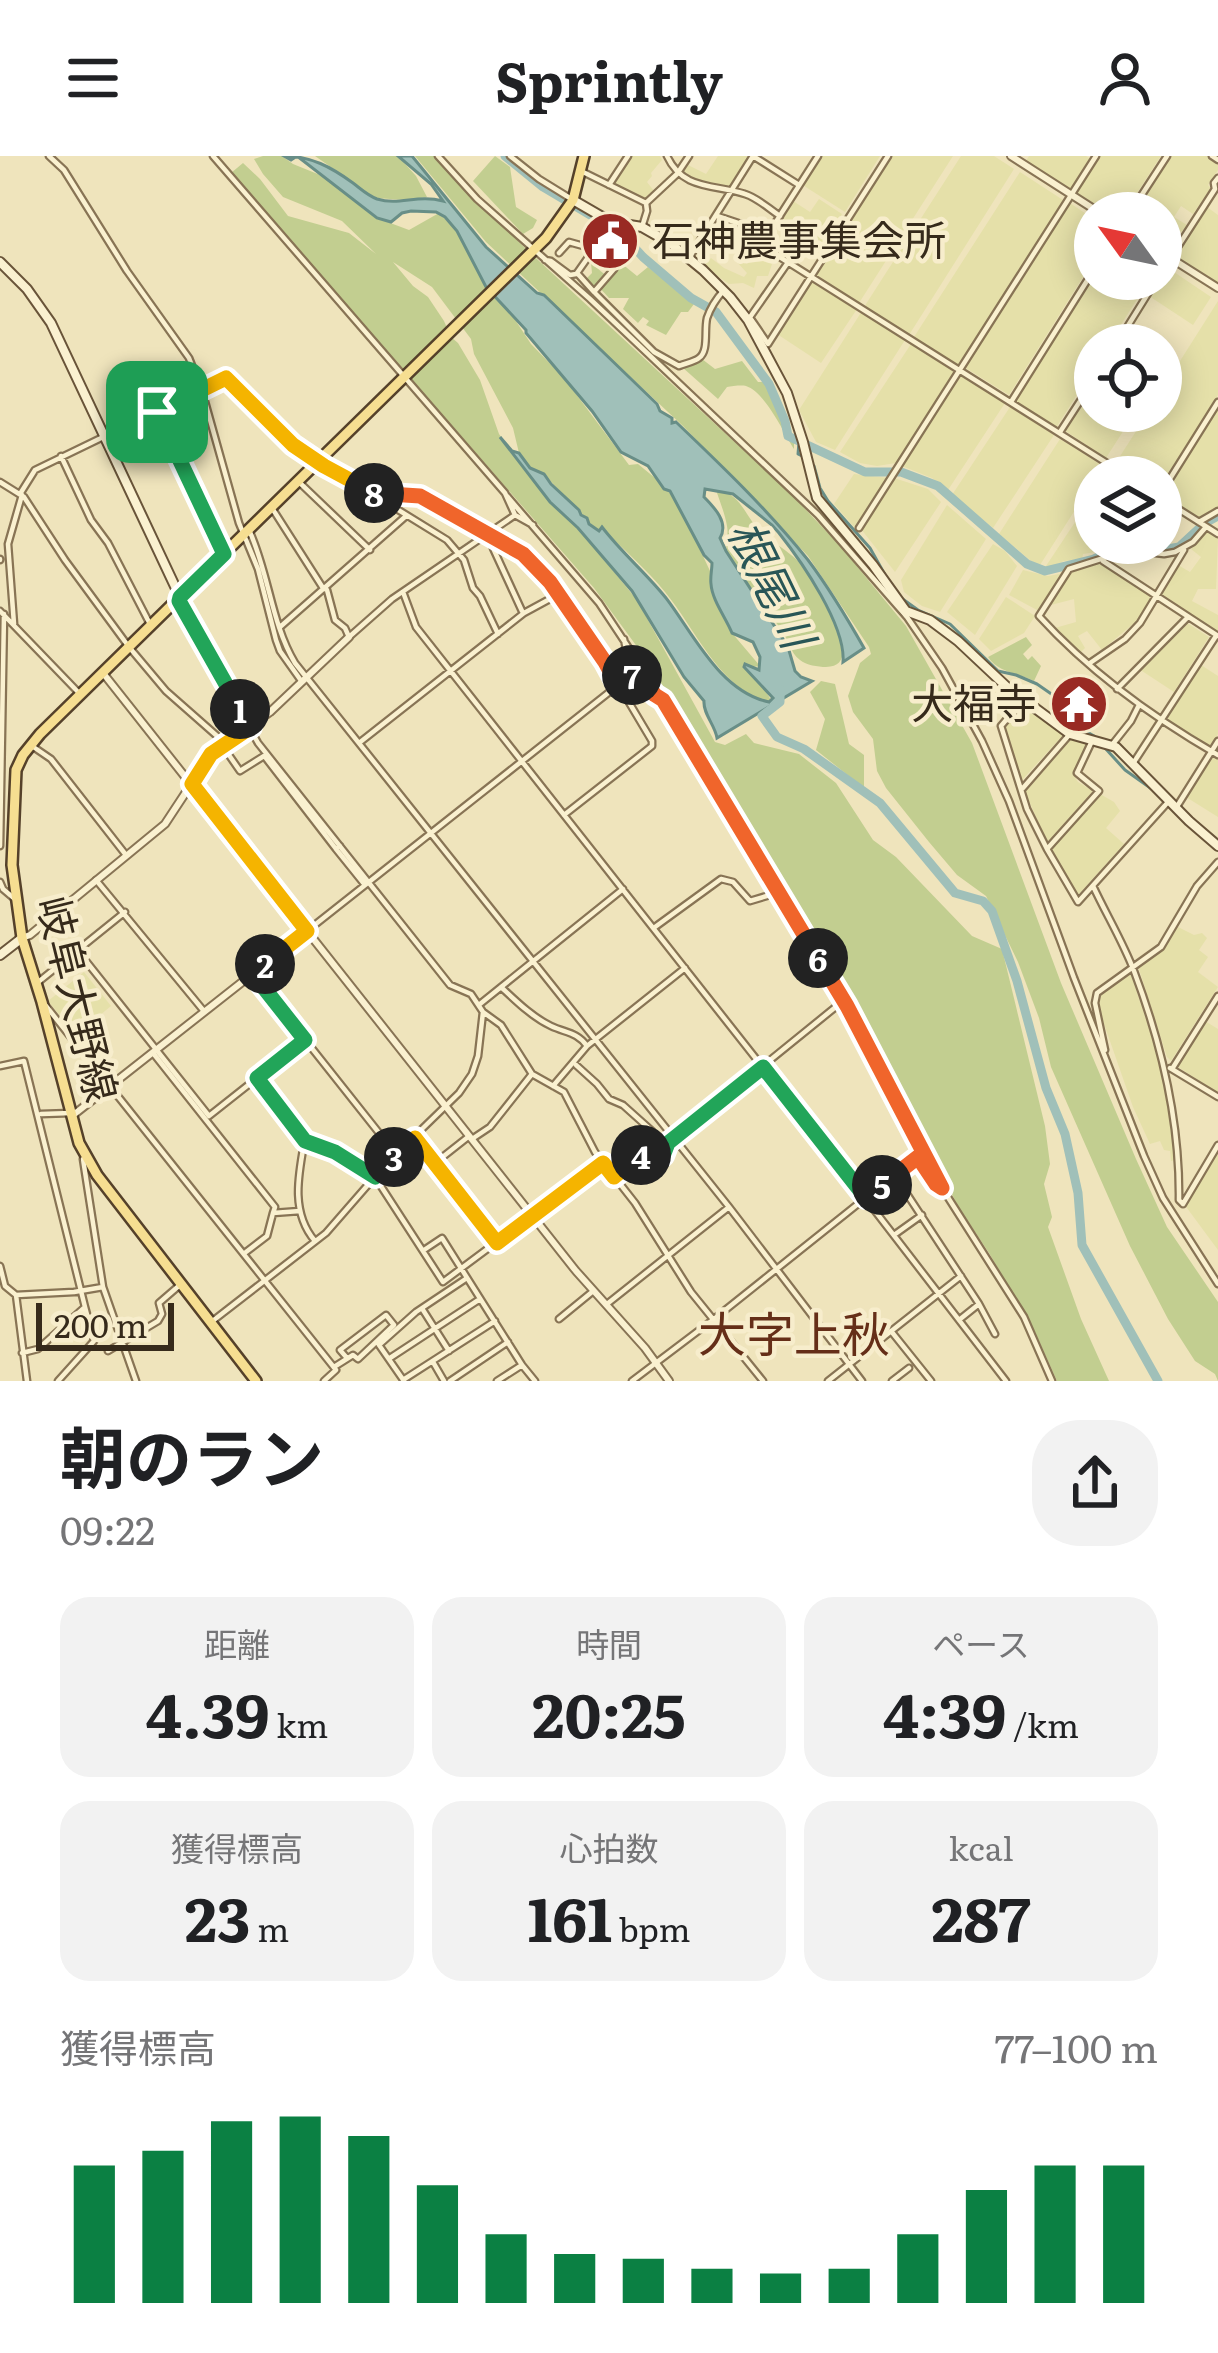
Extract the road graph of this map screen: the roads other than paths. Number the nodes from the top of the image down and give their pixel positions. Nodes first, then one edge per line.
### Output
1 (49, 156) edge
2 (213, 156) edge
3 (438, 156) edge
4 (510, 156) edge
5 (584, 156) edge
6 (628, 156) edge
7 (667, 156) edge
8 (689, 156) edge
9 (753, 156) edge
10 (818, 156) edge
11 (888, 156) edge
12 (1011, 156) edge
13 (1096, 156) edge
14 (1167, 156) edge
15 (1025, 160) edge
16 (581, 171) junction
17 (677, 173) junction
18 (1218, 178) edge
19 (609, 185) junction
20 (800, 185) junction
21 (730, 192) junction
22 (1144, 192) edge
23 (1072, 195) junction
24 (646, 202) junction
25 (571, 203) junction
26 (717, 216) junction
27 (780, 216) junction
28 (596, 218) junction
29 (639, 226) junction
30 (1182, 240) edge
31 (763, 243) junction
32 (587, 247) junction
33 (532, 252) junction
34 (559, 253) dead end
35 (689, 258) junction
36 (545, 260) junction
37 (789, 261) junction
38 (0, 262) edge
39 (1182, 266) edge
40 (577, 273) junction
41 (812, 276) junction
42 (1218, 288) edge
43 (724, 290) junction
44 (594, 292) junction
45 (1075, 300) edge
46 (749, 319) junction
47 (959, 370) junction
48 (406, 376) junction
49 (202, 391) junction
50 (1010, 402) junction
51 (1218, 403) edge
52 (1074, 411) edge
53 (157, 412) junction
54 (1060, 433) junction
55 (104, 437) junction
56 (61, 456) junction
57 (1096, 456) edge
58 (1182, 461) edge
59 (318, 462) junction
60 (0, 482) edge
61 (298, 482) junction
62 (375, 493) junction
63 (505, 493) junction
64 (21, 494) junction
65 (272, 508) junction
66 (1182, 510) edge
67 (1218, 511) edge
68 (409, 514) junction
69 (515, 515) junction
70 (1199, 522) junction
71 (533, 525) junction
72 (1207, 527) junction
73 (859, 528) dead end
74 (247, 533) junction
75 (490, 534) junction
76 (1218, 535) edge
77 (1184, 548) joint
78 (370, 550) junction
79 (224, 554) junction
80 (460, 554) junction
81 (1090, 564) edge
82 (1108, 564) edge
83 (323, 588) junction
84 (403, 592) junction
85 (559, 595) junction
86 (1155, 595) junction
87 (180, 597) junction
88 (2, 612) edge
89 (524, 613) junction
90 (1188, 617) junction
91 (14, 624) junction
92 (151, 626) junction
93 (280, 627) junction
94 (498, 634) junction
95 (1217, 636) edge
96 (349, 638) junction
97 (624, 639) junction
98 (129, 647) junction
99 (1090, 663) junction
100 (451, 671) junction
101 (636, 671) junction
102 (103, 673) junction
103 (304, 679) junction
104 (618, 686) junction
105 (1117, 688) junction
106 (81, 695) junction
107 (663, 700) junction
108 (1022, 700) junction
109 (1139, 705) junction
110 (1162, 720) junction
111 (251, 727) junction
112 (1070, 734) junction
113 (1092, 741) junction
114 (1218, 741) edge
115 (359, 743) junction
116 (223, 744) junction
117 (30, 745) junction
118 (1112, 745) junction
119 (1215, 753) edge
120 (266, 756) junction
121 (522, 762) junction
122 (1133, 764) junction
123 (192, 784) junction
124 (1021, 790) junction
125 (1172, 804) junction
126 (563, 815) junction
127 (430, 834) junction
128 (0, 846) edge
129 (1218, 846) edge
130 (1047, 850) junction
131 (126, 854) junction
132 (1218, 862) edge
133 (96, 880) junction
134 (0, 882) edge
135 (368, 884) junction
136 (1093, 886) junction
137 (623, 890) junction
138 (16, 900) junction
139 (124, 912) junction
140 (653, 928) junction
141 (307, 931) junction
142 (22, 938) junction
143 (78, 952) junction
144 (0, 956) edge
145 (532, 962) junction
146 (1133, 967) junction
147 (685, 968) junction
148 (253, 974) junction
149 (37, 983) junction
150 (501, 987) junction
151 (1218, 996) edge
152 (42, 1002) junction
153 (843, 1003) junction
154 (482, 1008) junction
155 (205, 1012) junction
156 (305, 1040) junction
157 (595, 1040) junction
158 (587, 1046) junction
159 (155, 1051) junction
160 (1108, 1062) junction
161 (574, 1064) junction
162 (0, 1066) edge
163 (763, 1067) junction
164 (1168, 1067) junction
165 (532, 1074) junction
166 (257, 1078) junction
167 (111, 1086) junction
168 (553, 1086) junction
169 (1218, 1097) edge
170 (445, 1106) junction
171 (39, 1114) junction
172 (71, 1115) junction
173 (471, 1137) junction
174 (415, 1138) junction
175 (674, 1138) junction
176 (305, 1141) junction
177 (1218, 1144) edge
178 (666, 1150) junction
179 (83, 1154) junction
180 (918, 1157) junction
181 (387, 1163) junction
182 (435, 1163) junction
183 (603, 1163) junction
184 (97, 1174) junction
185 (375, 1177) junction
186 (614, 1177) junction
187 (87, 1182) junction
188 (942, 1188) junction
189 (905, 1190) dead end
190 (866, 1198) junction
191 (729, 1208) junction
192 (300, 1211) junction
193 (273, 1213) junction
194 (922, 1214) junction
195 (533, 1216) junction
196 (894, 1235) junction
197 (315, 1241) junction
198 (497, 1243) junction
199 (423, 1252) junction
200 (244, 1254) junction
201 (668, 1255) junction
202 (0, 1266) edge
203 (462, 1269) junction
204 (777, 1269) junction
205 (962, 1276) junction
206 (467, 1278) junction
207 (264, 1281) junction
208 (181, 1284) junction
209 (1218, 1284) edge
210 (2, 1286) edge
211 (103, 1287) junction
212 (82, 1291) junction
213 (593, 1291) junction
214 (939, 1293) junction
215 (16, 1295) junction
216 (481, 1299) junction
217 (979, 1304) junction
218 (605, 1305) junction
219 (86, 1307) junction
220 (422, 1308) junction
221 (559, 1319) dead end
222 (714, 1319) junction
223 (959, 1320) junction
224 (494, 1321) junction
225 (211, 1323) junction
226 (435, 1329) junction
227 (891, 1331) junction
228 (995, 1334) dead end
229 (508, 1342) junction
230 (122, 1343) junction
231 (108, 1351) dead end
232 (449, 1351) junction
233 (22, 1352) junction
234 (347, 1358) junction
235 (388, 1359) junction
236 (433, 1362) junction
237 (656, 1363) junction
238 (850, 1364) junction
239 (522, 1365) junction
240 (334, 1367) junction
241 (909, 1368) dead end
242 (403, 1380) edge
243 (27, 1381) edge
244 (58, 1381) edge
245 (136, 1381) edge
246 (256, 1381) edge
247 (324, 1381) edge
248 (446, 1381) edge
249 (497, 1381) edge
250 (536, 1381) edge
251 (632, 1381) edge
252 (669, 1381) edge
253 (763, 1381) edge
254 (828, 1381) edge
255 (861, 1381) edge
256 (892, 1381) edge
257 (931, 1381) edge
258 (1006, 1381) edge
259 (1052, 1381) edge

1 - 49 street
2 - 48 street
3 - 33 street
4 - 25 street
5 - 16 main road, 岐阜大野線
6 - 19 street
7 - 17 street
8 - 17 street
9 - 20 street
9 - 21 street
10 - 20 street
11 - 41 street
12 - 15 street
13 - 23 street
14 - 22 street
15 - 23 street
16 - 19 street
16 - 25 main road, 岐阜大野線
17 - 21 street
17 - 24 street
18 - 30 street
19 - 24 street
20 - 27 street
21 - 26 street
21 - 27 street
23 - 47 street
24 - 29 street
25 - 28 main road
25 - 33 main road, 岐阜大野線
26 - 31 street
26 - 35 street
27 - 31 street
28 - 29 main road
28 - 32 street
29 - 35 main road
29 - 44 street
31 - 37 street
32 - 34 street
32 - 40 street
33 - 36 street
33 - 48 main road, 岐阜大野線
35 - 43 main road
36 - 40 street
36 - 160 street
37 - 41 street
37 - 46 street
38 - 55 main road
39 - 42 street
40 - 44 street
41 - 46 street
41 - 47 street
43 - 44 street
43 - 46 main road
45 - 50 street
46 - 108 main road
47 - 50 street
47 - 73 street
48 - 59 main road, 岐阜大野線
48 - 63 street
49 - 53 street
49 - 59 street
49 - 74 street
50 - 54 street
51 - 58 street
52 - 54 street
53 - 55 street
53 - 79 street
54 - 57 street
55 - 56 street
55 - 87 main road
56 - 64 street
56 - 92 street
59 - 61 main road, 岐阜大野線
59 - 62 street
60 - 64 street
61 - 65 main road, 岐阜大野線
61 - 78 street
62 - 68 street
62 - 75 street
63 - 69 street
63 - 71 street
64 - 91 street
64 - 98 street
65 - 74 main road, 岐阜大野線
65 - 83 street
66 - 70 street
67 - 70 street
68 - 78 street
68 - 80 street
69 - 71 street
69 - 75 street
70 - 72 street
71 - 97 street
72 - 76 street
72 - 77 street
74 - 79 main road, 岐阜大野線
74 - 93 street
74 - 103 street
75 - 80 street
75 - 85 street
75 - 89 street
77 - 86 street
78 - 83 street
79 - 87 main road, 岐阜大野線
80 - 84 street
80 - 94 street
81 - 99 street
82 - 86 street
83 - 93 street
83 - 96 street
84 - 96 street
84 - 100 street
85 - 89 street
85 - 104 street
86 - 90 street
86 - 99 street
87 - 92 main road, 岐阜大野線
87 - 111 street
88 - 91 street
88 - 128 street
89 - 94 street
90 - 95 street
90 - 105 street
91 - 106 street
92 - 98 main road, 岐阜大野線
93 - 103 street
94 - 100 street
95 - 110 street
96 - 103 street
97 - 101 street
97 - 107 street
98 - 102 main road, 岐阜大野線
98 - 116 street
99 - 105 street
100 - 115 street
100 - 121 street
101 - 104 street
101 - 107 street
102 - 106 main road, 岐阜大野線
102 - 123 street
103 - 111 street
103 - 115 street
104 - 121 street
104 - 126 street
105 - 109 street
106 - 117 main road, 岐阜大野線
107 - 153 street
108 - 112 main road
108 - 124 street
109 - 110 street
109 - 118 street
110 - 119 street
110 - 122 street
111 - 116 street
111 - 120 street
112 - 113 main road
112 - 124 street
113 - 118 main road
113 - 130 street
114 - 119 street
115 - 127 street
116 - 120 street
116 - 123 street
117 - 131 street
117 - 138 main road, 岐阜大野線
118 - 122 main road
119 - 125 street
120 - 135 street
121 - 126 street
121 - 127 street
122 - 125 main road
123 - 131 street
123 - 141 street
124 - 130 street
125 - 129 main road
125 - 136 street
126 - 137 street
127 - 135 street
127 - 145 street
130 - 136 street
131 - 133 street
132 - 146 street
133 - 139 street
133 - 142 street
134 - 138 street
135 - 141 street
135 - 154 street
136 - 146 street
137 - 140 street
137 - 145 street
138 - 142 main road, 岐阜大野線
139 - 143 street
139 - 155 street
140 - 147 street
140 - 153 street
141 - 148 street
141 - 170 street
142 - 144 main road
142 - 149 main road, 岐阜大野線
143 - 149 street
143 - 159 street
145 - 150 street
145 - 157 street
146 - 160 street
146 - 164 street
147 - 157 street
147 - 163 street
148 - 155 street
148 - 156 street
149 - 152 main road, 岐阜大野線
150 - 154 street
150 - 158 street
151 - 164 street
152 - 167 street
152 - 172 main road, 岐阜大野線
153 - 163 street
153 - 180 street
153 - 188 street
154 - 165 street
154 - 170 street
155 - 159 street
156 - 166 street
156 - 181 street
157 - 158 street
157 - 175 street
158 - 161 street
159 - 166 street
159 - 167 street
159 - 193 street
160 - 209 street
161 - 168 street
161 - 178 street
162 - 171 street
163 - 175 street
163 - 190 street
164 - 169 street
164 - 177 street
165 - 168 street
165 - 173 street
166 - 176 street
167 - 172 street
167 - 200 street
168 - 183 street
170 - 173 street
170 - 174 street
171 - 172 street
171 - 212 street
172 - 179 main road, 岐阜大野線
173 - 182 street
173 - 195 street
174 - 181 street
174 - 182 street
175 - 178 street
175 - 191 street
176 - 185 street
176 - 192 street
178 - 186 street
179 - 184 main road, 岐阜大野線
179 - 187 street
180 - 188 street
180 - 190 street
181 - 185 street
182 - 198 street
183 - 186 street
183 - 195 street
184 - 187 street
184 - 208 main road, 岐阜大野線
185 - 197 street
185 - 199 street
186 - 201 street
187 - 211 street
188 - 259 street
189 - 194 street
190 - 196 street
190 - 204 street
191 - 201 street
191 - 204 street
192 - 193 street
192 - 197 street
193 - 200 street
194 - 196 street
194 - 205 street
195 - 198 street
195 - 213 street
196 - 214 street
197 - 207 street
198 - 203 street
199 - 203 street
199 - 203 street
200 - 207 street
201 - 218 street
201 - 222 street
202 - 210 street
203 - 206 street
204 - 222 street
204 - 238 street
205 - 214 street
205 - 217 street
206 - 216 street
206 - 220 street
207 - 225 street
207 - 240 street
208 - 225 main road, 岐阜大野線
208 - 230 street
210 - 215 street
211 - 212 street
211 - 230 street
212 - 215 street
212 - 219 street
213 - 218 street
213 - 221 street
214 - 223 street
214 - 227 street
215 - 233 street
216 - 224 street
216 - 226 street
217 - 223 street
217 - 228 street
218 - 237 street
219 - 233 street
219 - 244 street
220 - 226 street
220 - 235 street
222 - 237 street
222 - 253 street
223 - 258 street
224 - 229 street
224 - 232 street
225 - 246 main road, 岐阜大野線
226 - 232 street
226 - 235 street
227 - 238 street
227 - 257 street
229 - 239 street
229 - 248 street
230 - 231 street
230 - 245 street
232 - 236 street
233 - 243 street
234 - 234 street
234 - 240 street
235 - 242 street
236 - 242 street
236 - 248 street
237 - 251 street
237 - 252 street
238 - 254 street
238 - 255 street
239 - 249 street
239 - 250 street
240 - 247 street
241 - 256 street

